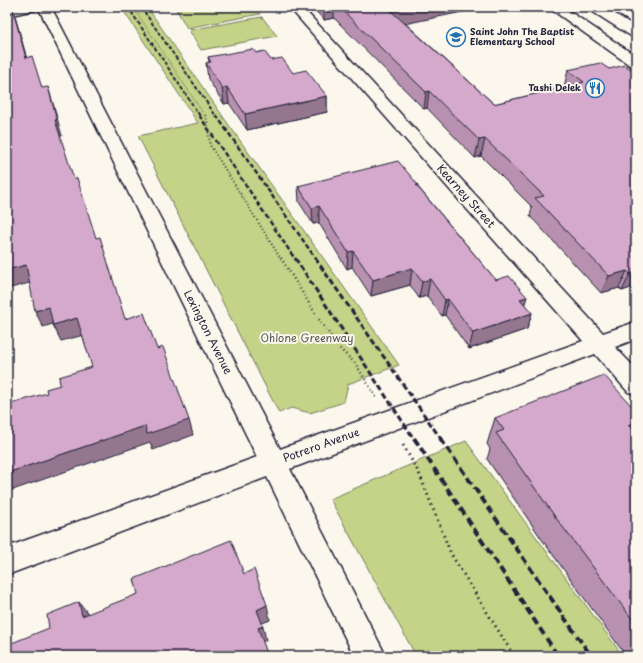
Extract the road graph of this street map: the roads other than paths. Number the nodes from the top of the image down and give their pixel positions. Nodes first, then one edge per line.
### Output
1 (34, 7) edge
2 (45, 7) edge
3 (295, 7) edge
4 (554, 7) edge
5 (595, 7) edge
6 (614, 7) edge
7 (636, 8) edge
8 (7, 12) edge
9 (636, 33) edge
10 (636, 63) edge
11 (636, 330) edge
12 (600, 344) junction
13 (636, 385) edge
14 (274, 462) junction
15 (7, 562) edge
16 (370, 656) edge

1 - 8 street
2 - 14 street, Lexington Avenue
3 - 12 street, Kearney Street
4 - 10 street
5 - 9 street
6 - 7 street
11 - 12 street, Potrero Avenue
12 - 13 street, Kearney Street
12 - 14 street, Potrero Avenue
14 - 15 street, Potrero Avenue
14 - 16 street, Lexington Avenue

